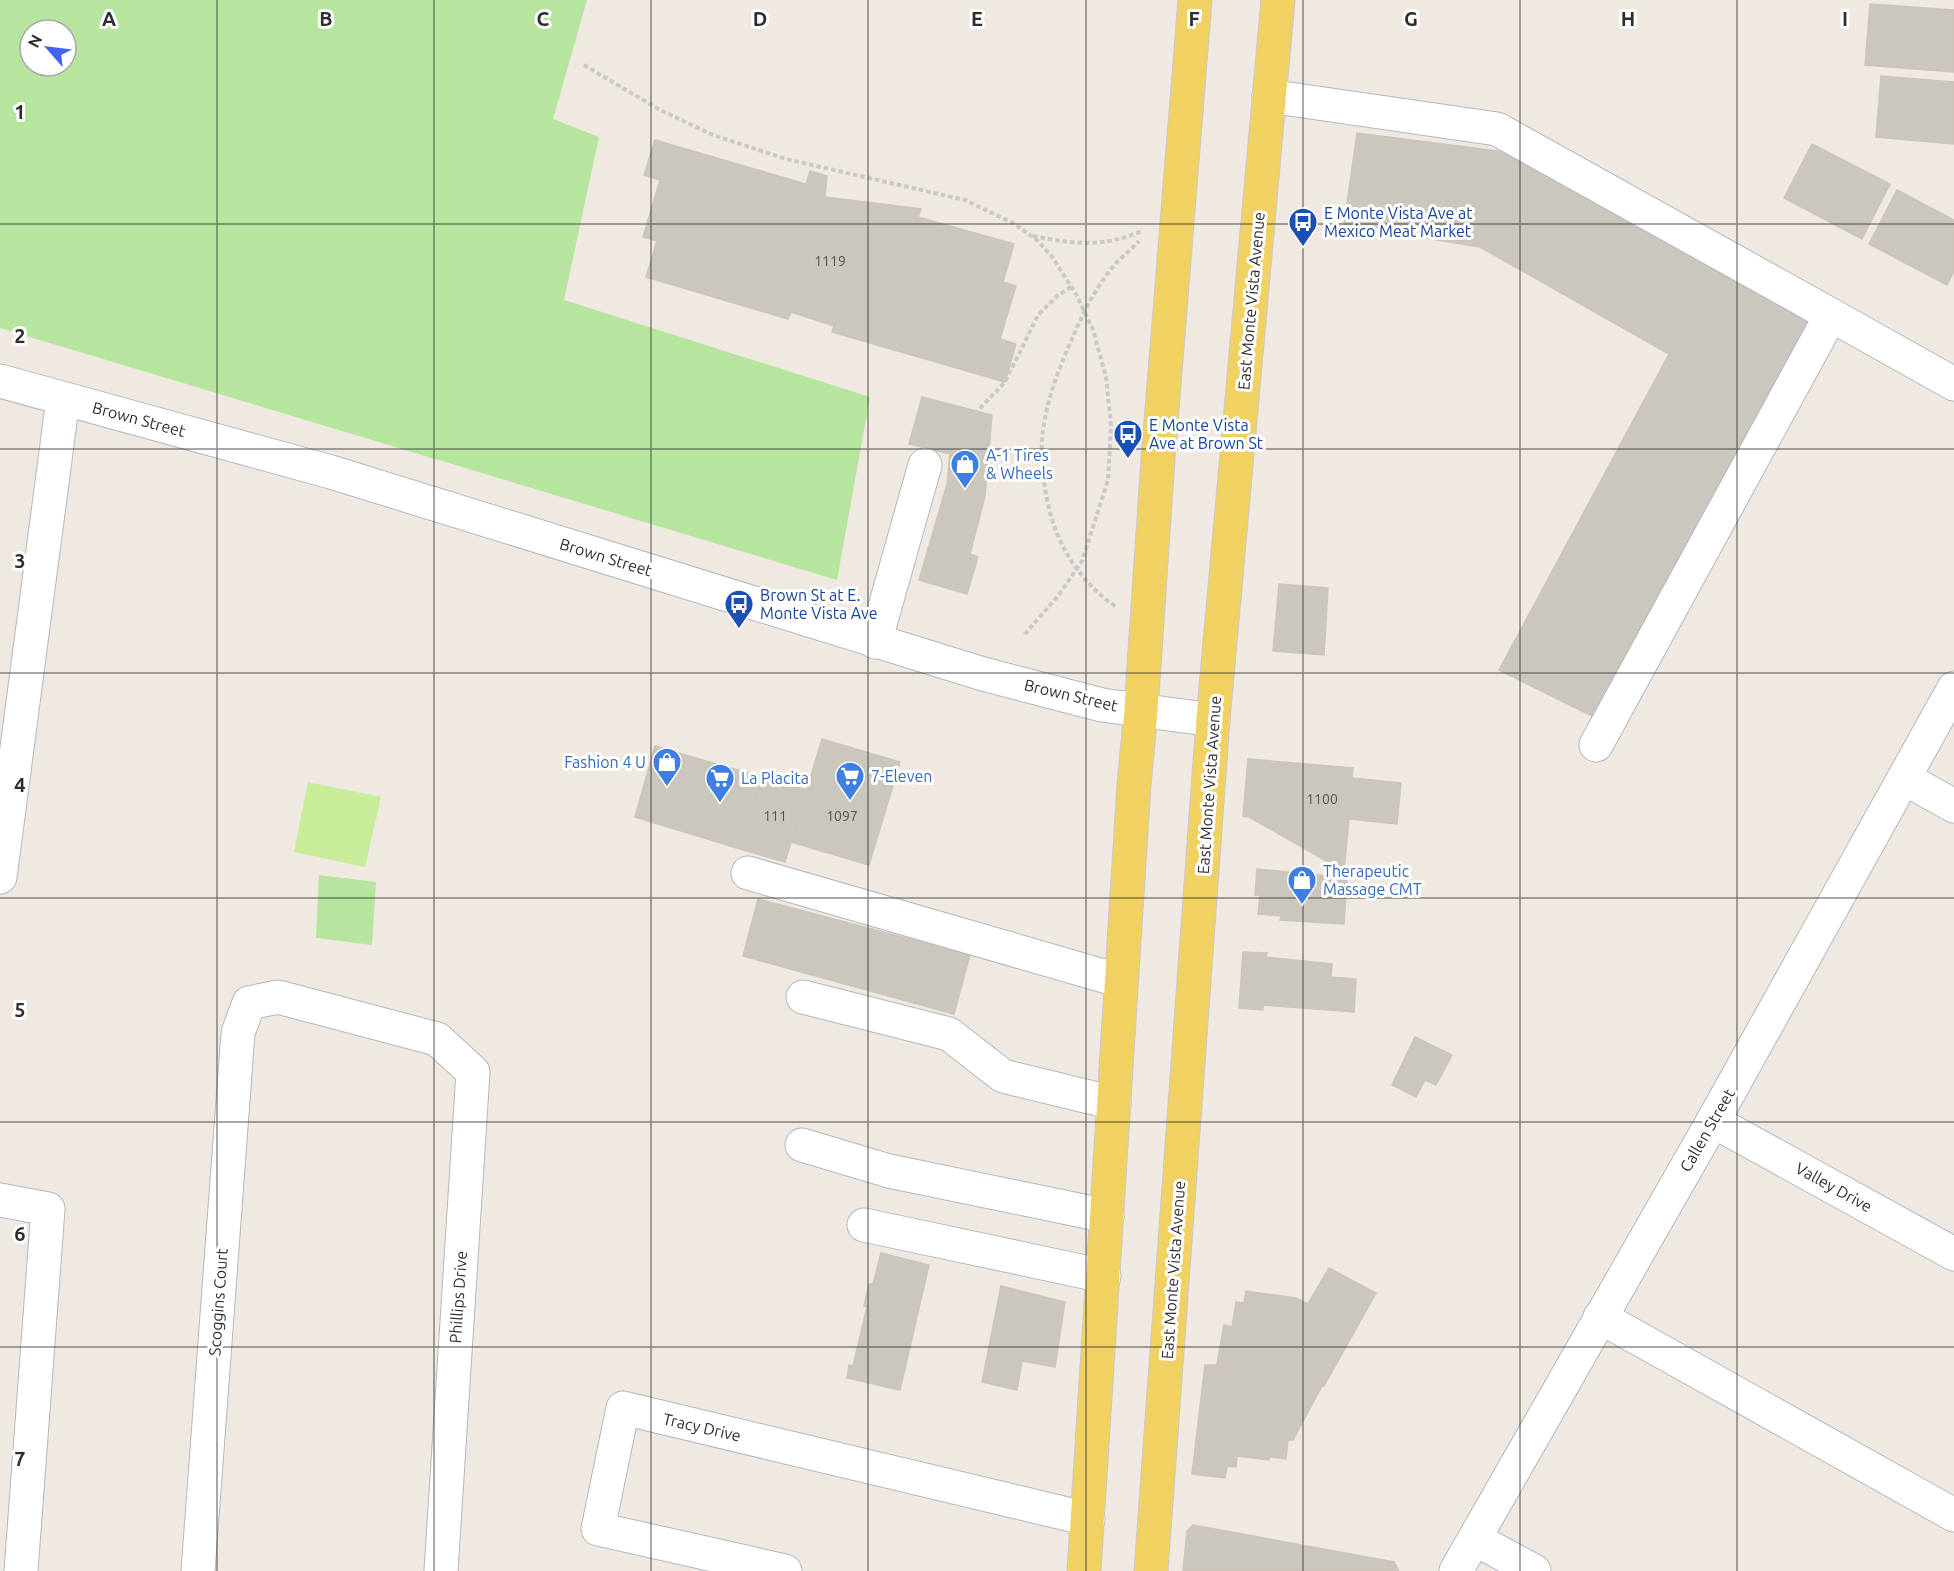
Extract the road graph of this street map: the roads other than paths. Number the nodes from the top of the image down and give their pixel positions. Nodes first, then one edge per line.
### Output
1 (1196, 0) edge
2 (1278, 0) edge
3 (1269, 96) junction
4 (1831, 315) junction
5 (0, 381) edge
6 (1954, 384) edge
7 (63, 399) junction
8 (925, 465) road end
9 (875, 642) junction
10 (1954, 688) edge
11 (1142, 710) junction
12 (1214, 720) junction
13 (1596, 745) dead end
14 (1904, 778) junction
15 (1954, 806) edge
16 (3, 833) edge
17 (748, 873) dead end
18 (0, 877) edge
19 (1121, 981) junction
20 (803, 997) dead end
21 (437, 1039) joint
22 (1114, 1103) junction
23 (1713, 1120) junction
24 (802, 1145) dead end
25 (0, 1200) edge
26 (1107, 1216) junction
27 (864, 1225) dead end
28 (1951, 1245) edge
29 (1104, 1276) junction
30 (1600, 1317) junction
31 (1954, 1515) edge
32 (1088, 1519) junction
33 (1475, 1539) junction
34 (21, 1571) edge
35 (198, 1571) edge
36 (441, 1571) edge
37 (785, 1571) edge
38 (1084, 1571) edge
39 (1151, 1571) edge
40 (1456, 1571) edge
41 (1534, 1571) edge

1 - 11 main road
2 - 3 main road, East Monte Vista Avenue
3 - 4 street
3 - 12 main road, East Monte Vista Avenue
4 - 6 street
4 - 13 street
5 - 7 street, Brown Street
7 - 9 street, Brown Street
7 - 16 street
8 - 9 street
9 - 11 street, Brown Street
10 - 14 street, Callen Street
11 - 12 street, Brown Street
11 - 19 main road
12 - 39 main road, East Monte Vista Avenue
14 - 15 street
14 - 23 street, Callen Street
16 - 18 street
17 - 19 street
19 - 22 main road
20 - 22 street
21 - 35 street, Scoggins Court
21 - 36 street, Phillips Drive
22 - 26 main road
23 - 28 street, Valley Drive
23 - 30 street, Callen Street
24 - 26 street
25 - 34 street
26 - 29 main road
27 - 29 street
29 - 32 main road
30 - 31 street
30 - 33 street, Callen Street
32 - 37 street, Tracy Drive
32 - 38 main road
33 - 40 street, Callen Street
33 - 41 street

